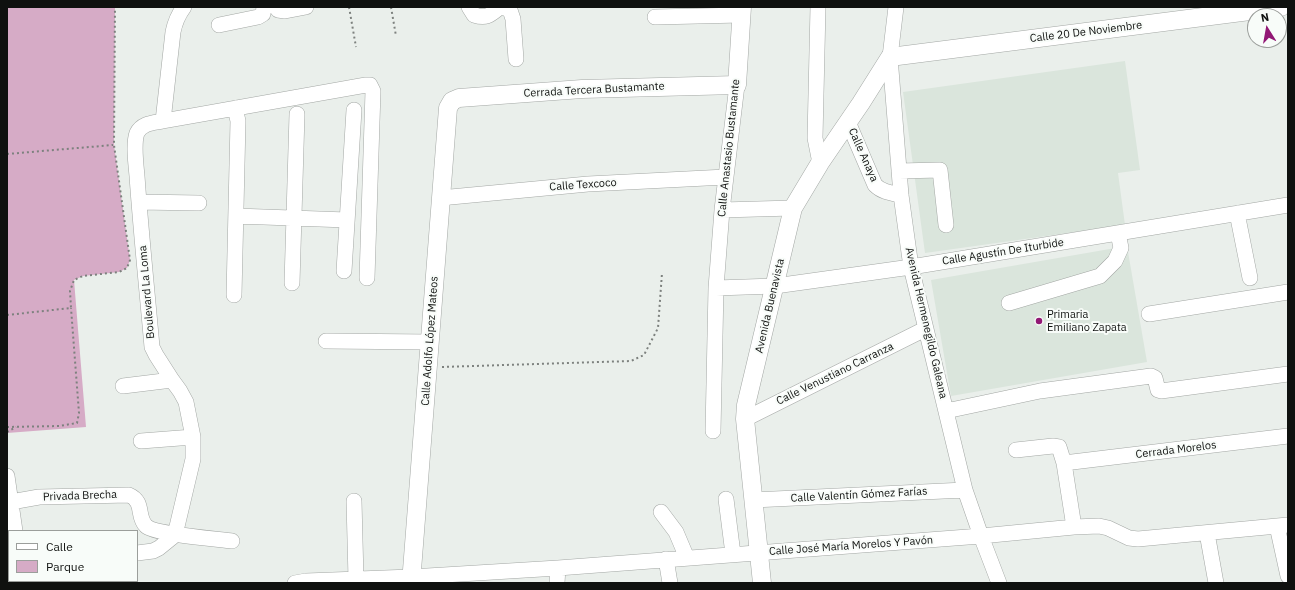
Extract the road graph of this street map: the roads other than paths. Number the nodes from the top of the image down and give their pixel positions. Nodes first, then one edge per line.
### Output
1 (184, 7) edge
2 (306, 7) edge
3 (469, 7) edge
4 (500, 7) edge
5 (503, 7) edge
6 (818, 7) edge
7 (896, 7) edge
8 (1282, 7) edge
9 (270, 10) edge
10 (741, 11) edge
11 (655, 17) dead end
12 (218, 25) dead end
13 (890, 57) junction
14 (516, 59) dead end
15 (737, 85) junction
16 (452, 101) joint
17 (235, 108) junction
18 (354, 110) dead end
19 (296, 114) dead end
20 (163, 121) junction
21 (848, 122) junction
22 (820, 163) junction
23 (899, 171) junction
24 (726, 177) junction
25 (901, 196) junction
26 (440, 198) junction
27 (139, 202) junction
28 (199, 203) dead end
29 (1288, 205) edge
30 (793, 208) junction
31 (722, 210) junction
32 (1237, 213) junction
33 (236, 216) junction
34 (294, 218) junction
35 (347, 220) junction
36 (946, 225) dead end
37 (1118, 233) junction
38 (911, 267) junction
39 (344, 271) dead end
40 (367, 278) dead end
41 (1250, 278) dead end
42 (292, 283) dead end
43 (775, 286) junction
44 (716, 288) junction
45 (1288, 292) edge
46 (234, 295) dead end
47 (1009, 303) dead end
48 (1149, 314) dead end
49 (925, 329) junction
50 (326, 341) dead end
51 (430, 342) junction
52 (1288, 374) edge
53 (172, 380) junction
54 (123, 386) dead end
55 (946, 411) junction
56 (745, 419) junction
57 (713, 432) dead end
58 (1288, 436) edge
59 (193, 437) junction
60 (141, 441) dead end
61 (1016, 450) dead end
62 (1064, 463) junction
63 (7, 476) edge
64 (965, 490) junction
65 (726, 499) dead end
66 (354, 500) dead end
67 (753, 500) junction
68 (11, 502) junction
69 (661, 512) dead end
70 (1283, 526) edge
71 (1074, 527) junction
72 (16, 530) edge
73 (1207, 533) junction
74 (176, 534) junction
75 (981, 536) junction
76 (232, 541) dead end
77 (759, 552) junction
78 (138, 553) edge
79 (733, 554) junction
80 (686, 558) junction
81 (666, 559) junction
82 (558, 568) junction
83 (1288, 576) edge
84 (356, 579) junction
85 (411, 580) edge
86 (295, 583) edge
87 (557, 583) edge
88 (670, 583) edge
89 (762, 583) edge
90 (999, 583) edge
91 (1216, 583) edge

1 - 20 street
2 - 9 street
3 - 4 street
5 - 14 street
6 - 22 street
7 - 13 street, Avenida Hermenegildo Galeana
8 - 13 main road, Calle 20 De Noviembre
9 - 12 street
10 - 11 street
10 - 15 main road, Calle Anastasio Bustamante
13 - 21 main road, Avenida Buenavista
13 - 23 street, Avenida Hermenegildo Galeana
15 - 16 main road, Cerrada Tercera Bustamante
15 - 24 street, Calle Anastasio Bustamante
16 - 26 main road, Calle Adolfo López Mateos
17 - 20 street
17 - 33 street
17 - 40 street
18 - 35 street
19 - 34 street
20 - 27 street, Boulevard La Loma
21 - 22 main road, Avenida Buenavista
21 - 25 street, Calle Anaya
22 - 30 main road, Avenida Buenavista
23 - 25 street, Avenida Hermenegildo Galeana
23 - 36 street
24 - 26 street, Calle Texcoco
24 - 31 street, Calle Anastasio Bustamante
25 - 38 street, Avenida Hermenegildo Galeana
26 - 51 main road, Calle Adolfo López Mateos
27 - 28 street
27 - 53 street, Boulevard La Loma
29 - 32 street, Calle Agustín De Iturbide
30 - 31 street
30 - 43 main road, Avenida Buenavista
31 - 44 street, Calle Anastasio Bustamante
32 - 37 street, Calle Agustín De Iturbide
32 - 41 street
33 - 34 street
33 - 46 street
34 - 35 street
34 - 42 street
35 - 39 street
37 - 38 street, Calle Agustín De Iturbide
37 - 47 street
38 - 43 street, Calle Agustín De Iturbide
38 - 49 street, Avenida Hermenegildo Galeana
43 - 44 street, Calle Agustín De Iturbide
43 - 56 main road, Avenida Buenavista
44 - 57 street, Calle Anastasio Bustamante
45 - 48 street
49 - 55 street, Avenida Hermenegildo Galeana
49 - 56 street, Calle Venustiano Carranza
50 - 51 street
51 - 85 main road, Calle Adolfo López Mateos
52 - 55 street
53 - 54 street
53 - 59 street, Boulevard La Loma
55 - 64 street, Avenida Hermenegildo Galeana
56 - 67 main road, Avenida Buenavista
58 - 62 street, Cerrada Morelos
59 - 60 street
59 - 74 street, Boulevard La Loma
61 - 62 street
62 - 71 street
63 - 68 street
64 - 67 street, Calle Valentín Gómez Farías
64 - 75 street, Avenida Hermenegildo Galeana
65 - 79 street
66 - 84 street
67 - 77 main road, Avenida Buenavista
68 - 72 street
68 - 74 street, Privada Brecha
69 - 80 street
70 - 73 street, Calle José María Morelos Y Pavón
70 - 83 street
71 - 73 street, Calle José María Morelos Y Pavón
71 - 75 street, Calle José María Morelos Y Pavón
73 - 91 street
74 - 76 street
74 - 78 street
75 - 77 street, Calle José María Morelos Y Pavón
75 - 90 street, Avenida Hermenegildo Galeana
77 - 79 street, Calle José María Morelos Y Pavón
77 - 89 main road, Avenida Buenavista
79 - 80 street, Calle José María Morelos Y Pavón
80 - 81 street, Calle José María Morelos Y Pavón
81 - 82 street, Calle José María Morelos Y Pavón
81 - 88 street
82 - 85 street, Calle José María Morelos Y Pavón
82 - 87 street
84 - 85 street, Calle José María Morelos Y Pavón
84 - 86 street, Calle José María Morelos Y Pavón

